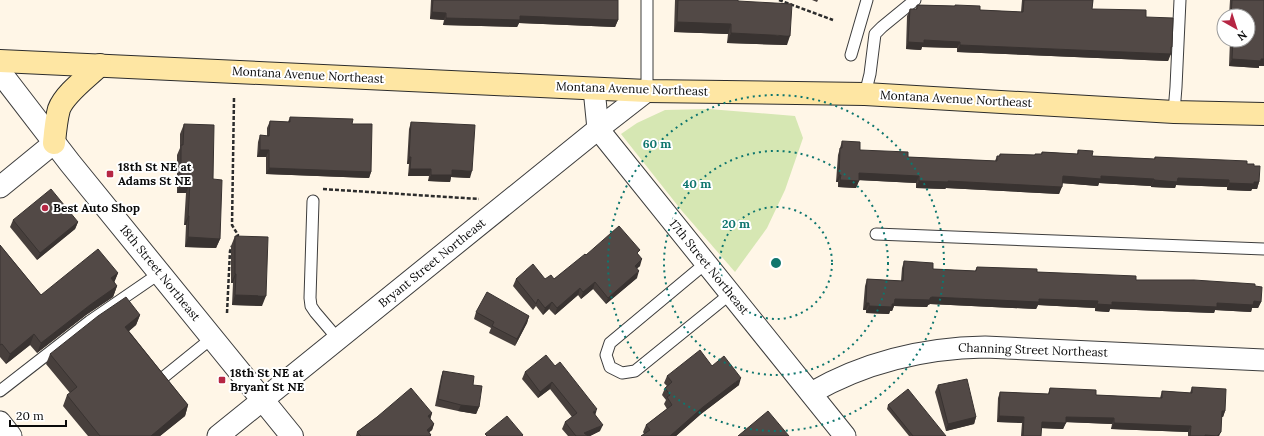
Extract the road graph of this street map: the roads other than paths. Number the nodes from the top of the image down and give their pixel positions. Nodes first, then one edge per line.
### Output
1 (646, 0) edge
2 (867, 0) edge
3 (915, 0) edge
4 (1180, 0) edge
5 (851, 55) dead end
6 (0, 61) edge
7 (100, 65) junction
8 (0, 72) edge
9 (594, 88) junction
10 (647, 91) junction
11 (865, 94) junction
12 (1174, 112) junction
13 (1264, 114) edge
14 (598, 129) junction
15 (54, 143) junction
16 (0, 187) edge
17 (313, 201) road end
18 (876, 234) dead end
19 (1264, 249) edge
20 (706, 263) junction
21 (160, 273) junction
22 (730, 294) junction
23 (212, 338) junction
24 (338, 339) junction
25 (1264, 360) edge
26 (165, 376) edge
27 (0, 391) edge
28 (811, 393) junction
29 (263, 400) junction
30 (0, 422) edge
31 (11, 436) edge
32 (218, 436) edge
33 (292, 436) edge
34 (845, 436) edge

1 - 10 lane
2 - 5 lane
3 - 11 lane
4 - 12 lane
6 - 7 main road, Montana Avenue Northeast
7 - 9 main road, Montana Avenue Northeast
7 - 15 main road
8 - 15 street, 18th Street Northeast
9 - 10 main road, Montana Avenue Northeast
9 - 14 street
10 - 11 main road, Montana Avenue Northeast
10 - 14 street, Bryant Street Northeast
11 - 12 main road, Montana Avenue Northeast
12 - 13 main road, Montana Avenue Northeast
14 - 20 street, 17th Street Northeast
14 - 24 street, Bryant Street Northeast
15 - 16 street
15 - 21 street, 18th Street Northeast
17 - 24 lane
18 - 19 lane
20 - 22 street, 17th Street Northeast
20 - 22 lane
21 - 23 street, 18th Street Northeast
21 - 27 lane
22 - 28 street, 17th Street Northeast
23 - 26 lane
23 - 29 street, 18th Street Northeast
24 - 29 street, Bryant Street Northeast
25 - 28 street, Channing Street Northeast
28 - 34 street, 17th Street Northeast
29 - 32 street, Bryant Street Northeast
29 - 33 street, 18th Street Northeast
30 - 31 street

